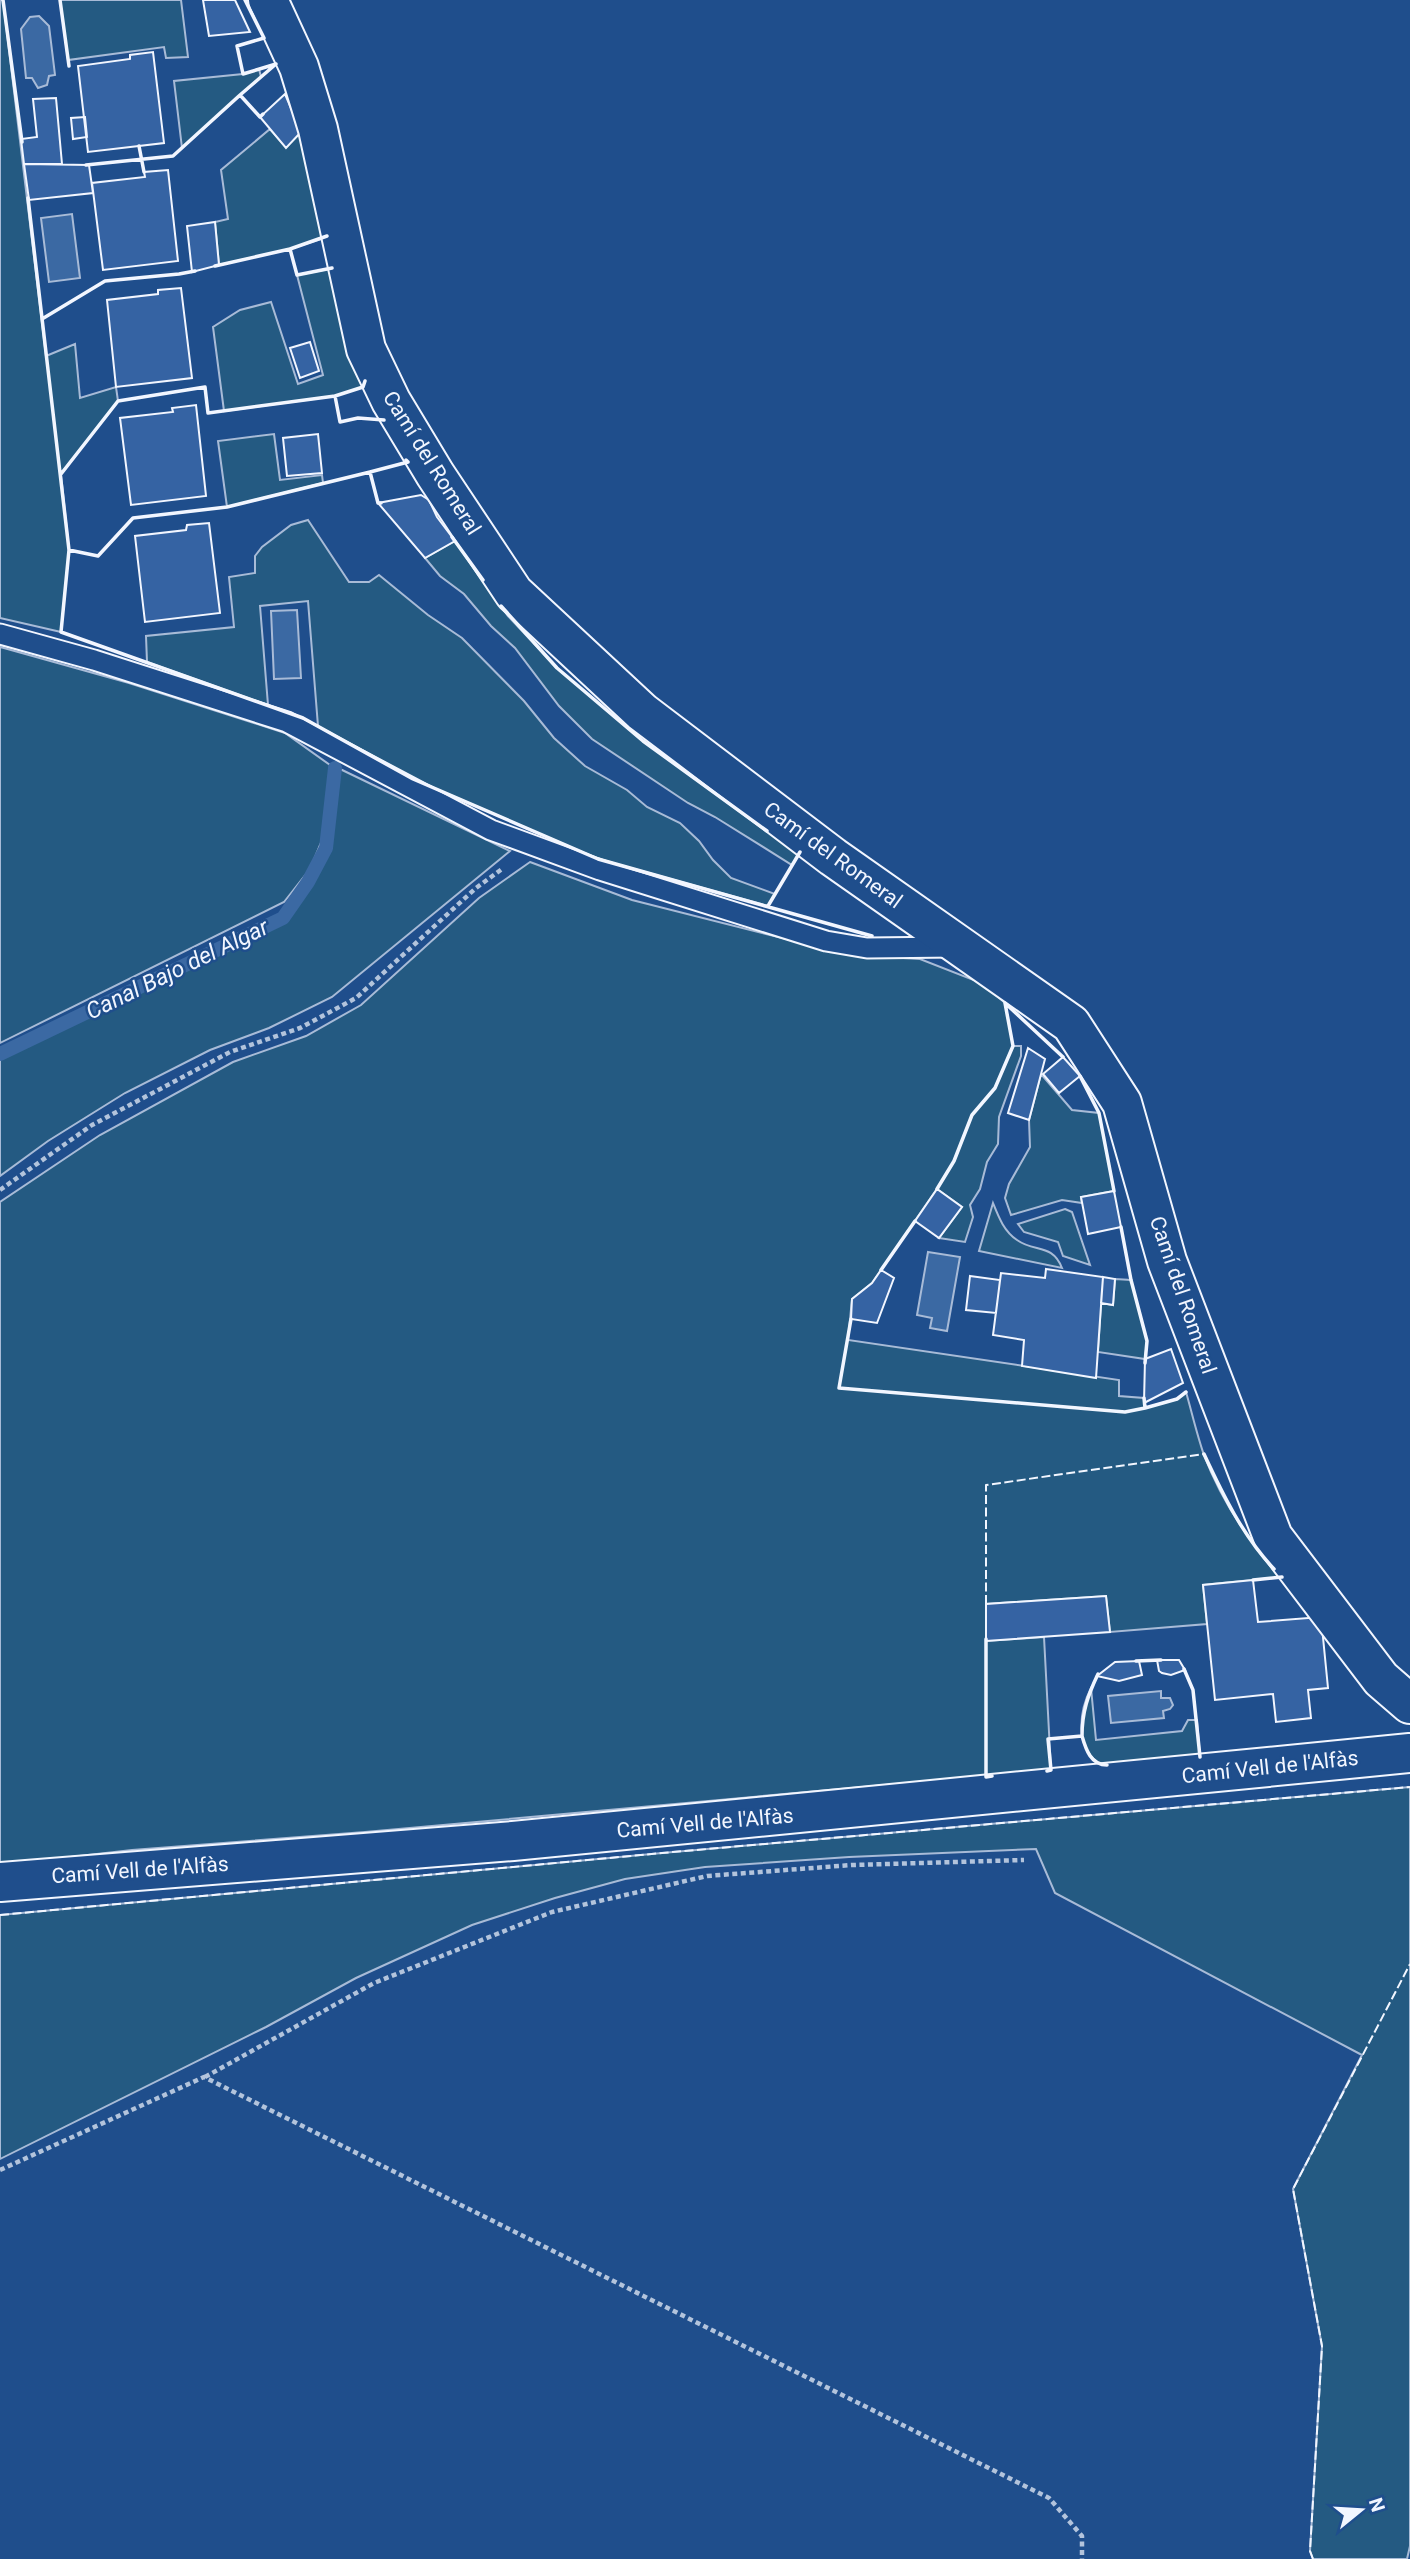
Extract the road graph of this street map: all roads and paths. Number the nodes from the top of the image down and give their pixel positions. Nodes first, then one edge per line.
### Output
1 (268, 0) edge
2 (0, 634) edge
3 (532, 845) junction
4 (963, 947) junction
5 (0, 1190) edge
6 (1410, 1704) edge
7 (1410, 1753) edge
8 (1024, 1860) dead end
9 (0, 1882) edge
10 (204, 2077) junction
11 (0, 2170) edge
12 (1082, 2559) edge

1 - 4 street, Camí del Romeral
2 - 3 lane
3 - 4 lane
3 - 5 path
4 - 6 street, Camí del Romeral
7 - 9 street, Camí Vell de l'Alfàs
8 - 10 path
10 - 11 path
10 - 12 path

